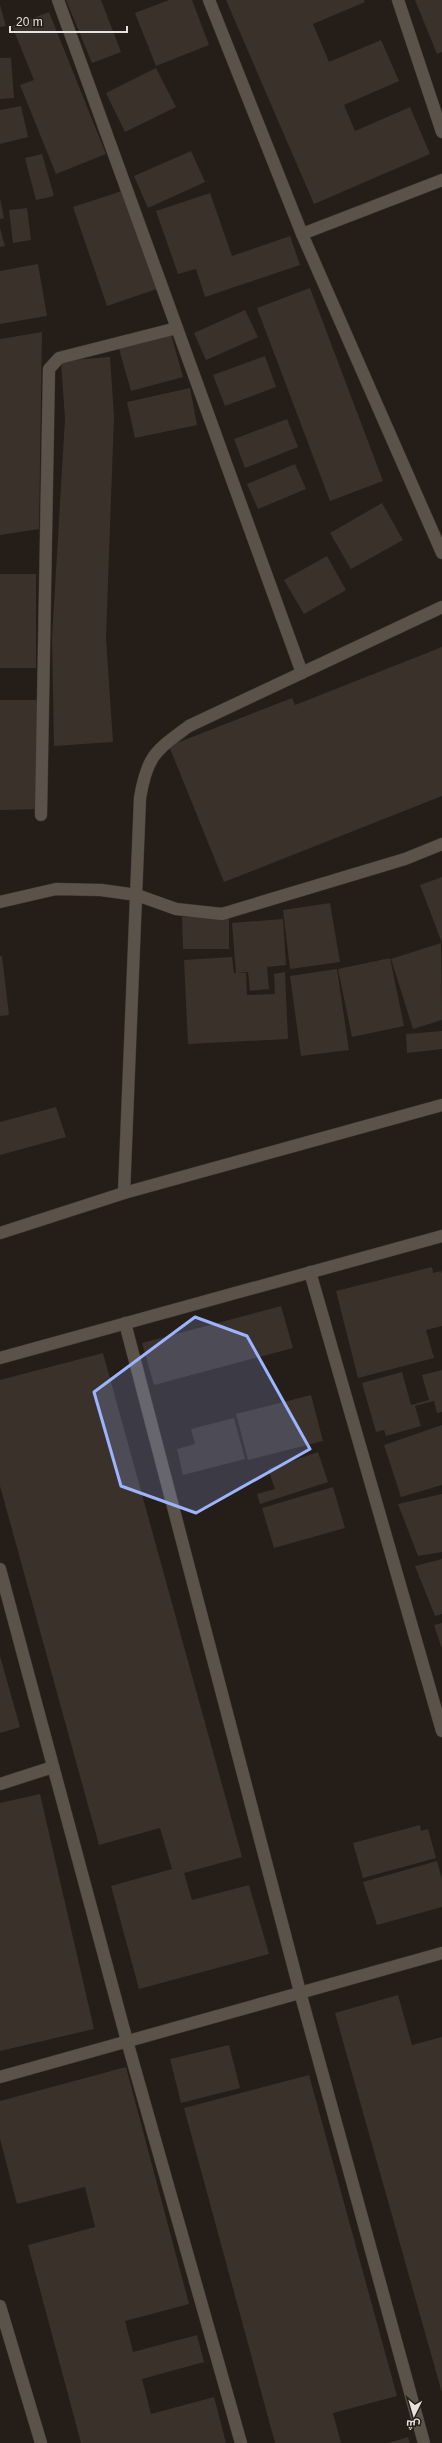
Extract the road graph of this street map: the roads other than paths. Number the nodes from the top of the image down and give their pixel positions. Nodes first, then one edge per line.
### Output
1 (58, 0) edge
2 (209, 0) edge
3 (398, 0) edge
4 (442, 132) edge
5 (442, 180) edge
6 (302, 234) junction
7 (177, 328) junction
8 (442, 553) edge
9 (442, 607) edge
10 (302, 673) junction
11 (41, 815) dead end
12 (442, 844) edge
13 (137, 896) junction
14 (0, 902) edge
15 (442, 1105) edge
16 (124, 1193) junction
17 (0, 1233) edge
18 (442, 1236) edge
19 (310, 1272) junction
20 (125, 1323) junction
21 (0, 1358) edge
22 (0, 1569) edge
23 (442, 1731) edge
24 (53, 1767) junction
25 (0, 1784) edge
26 (442, 1952) edge
27 (300, 1992) junction
28 (127, 2041) junction
29 (0, 2077) edge
30 (0, 2306) edge
31 (40, 2443) edge
32 (241, 2443) edge
33 (424, 2443) edge

1 - 7 street
2 - 6 street
3 - 4 street
5 - 6 street
6 - 8 street
7 - 10 street
7 - 11 street
9 - 10 street
10 - 13 street
12 - 13 street
13 - 14 street
13 - 16 street
15 - 16 street
16 - 17 street
18 - 19 street
19 - 20 street
19 - 23 street
20 - 21 street
20 - 27 street
22 - 24 street
24 - 25 street
24 - 28 street
26 - 27 street
27 - 28 street
27 - 33 street
28 - 29 street
28 - 32 street
30 - 31 street

